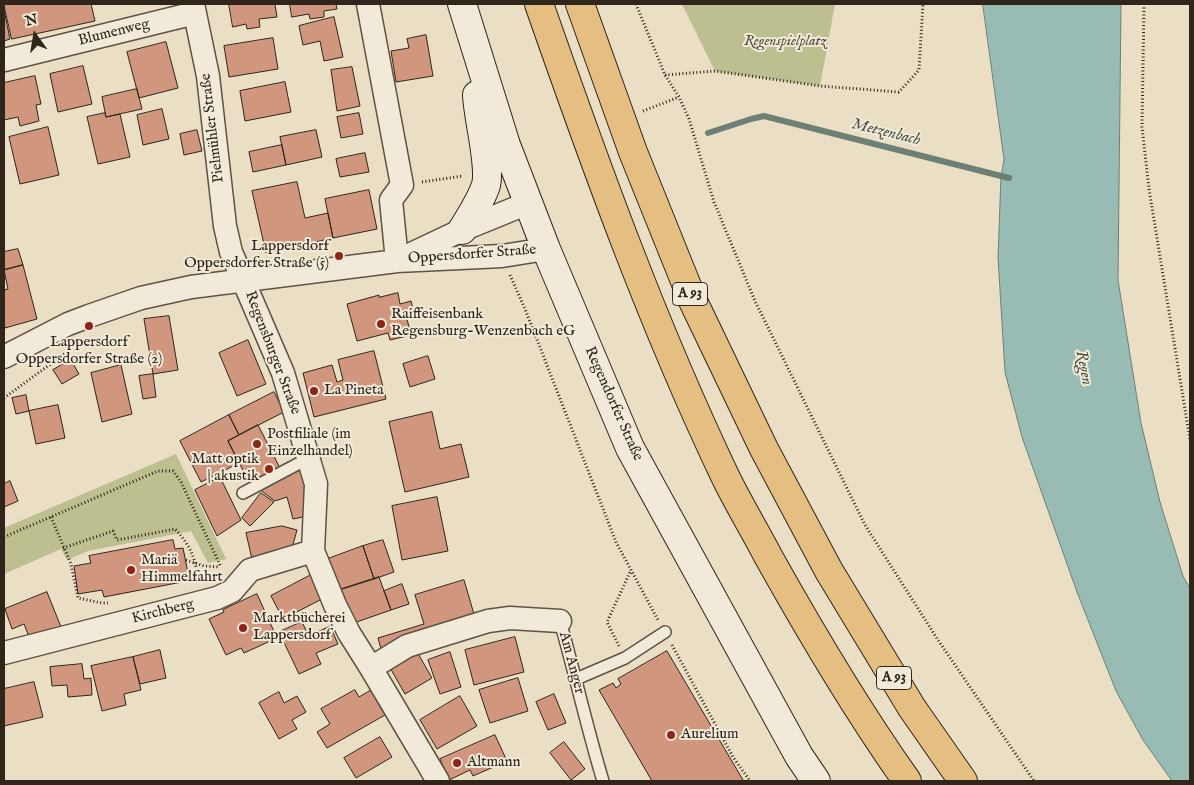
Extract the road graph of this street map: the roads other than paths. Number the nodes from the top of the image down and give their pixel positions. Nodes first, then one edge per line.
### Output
1 (368, 4) edge
2 (462, 4) edge
3 (539, 4) edge
4 (580, 4) edge
5 (194, 8) edge
6 (473, 44) junction
7 (4, 60) edge
8 (528, 204) junction
9 (462, 230) junction
10 (546, 249) junction
11 (231, 252) joint
12 (397, 261) junction
13 (244, 281) junction
14 (4, 357) edge
15 (309, 458) junction
16 (243, 494) dead end
17 (313, 551) junction
18 (560, 621) joint
19 (665, 632) road end
20 (4, 653) edge
21 (371, 668) junction
22 (576, 679) junction
23 (438, 781) edge
24 (603, 781) edge
25 (816, 781) edge
26 (907, 781) edge
27 (963, 781) edge

1 - 12 street
2 - 6 street, Regendorfer Straße
3 - 26 highway, A 93
4 - 27 highway, A 93
5 - 7 street, Blumenweg
5 - 11 street, Pielmühler Straße
6 - 8 street, Regendorfer Straße
6 - 9 street
8 - 9 street, Oppersdorfer Straße
8 - 10 street, Regendorfer Straße
9 - 12 street, Oppersdorfer Straße
10 - 12 street, Oppersdorfer Straße
10 - 25 street, Regendorfer Straße
11 - 13 street, Regensburger Straße
12 - 13 street, Oppersdorfer Straße
13 - 14 street, Oppersdorfer Straße
13 - 15 street, Regensburger Straße
15 - 16 lane
15 - 17 street, Regensburger Straße
17 - 20 street, Kirchberg
17 - 21 street, Regensburger Straße
18 - 21 street, Am Anger
18 - 22 lane, Am Anger
19 - 22 lane
21 - 23 street, Regensburger Straße
22 - 24 lane, Am Anger

